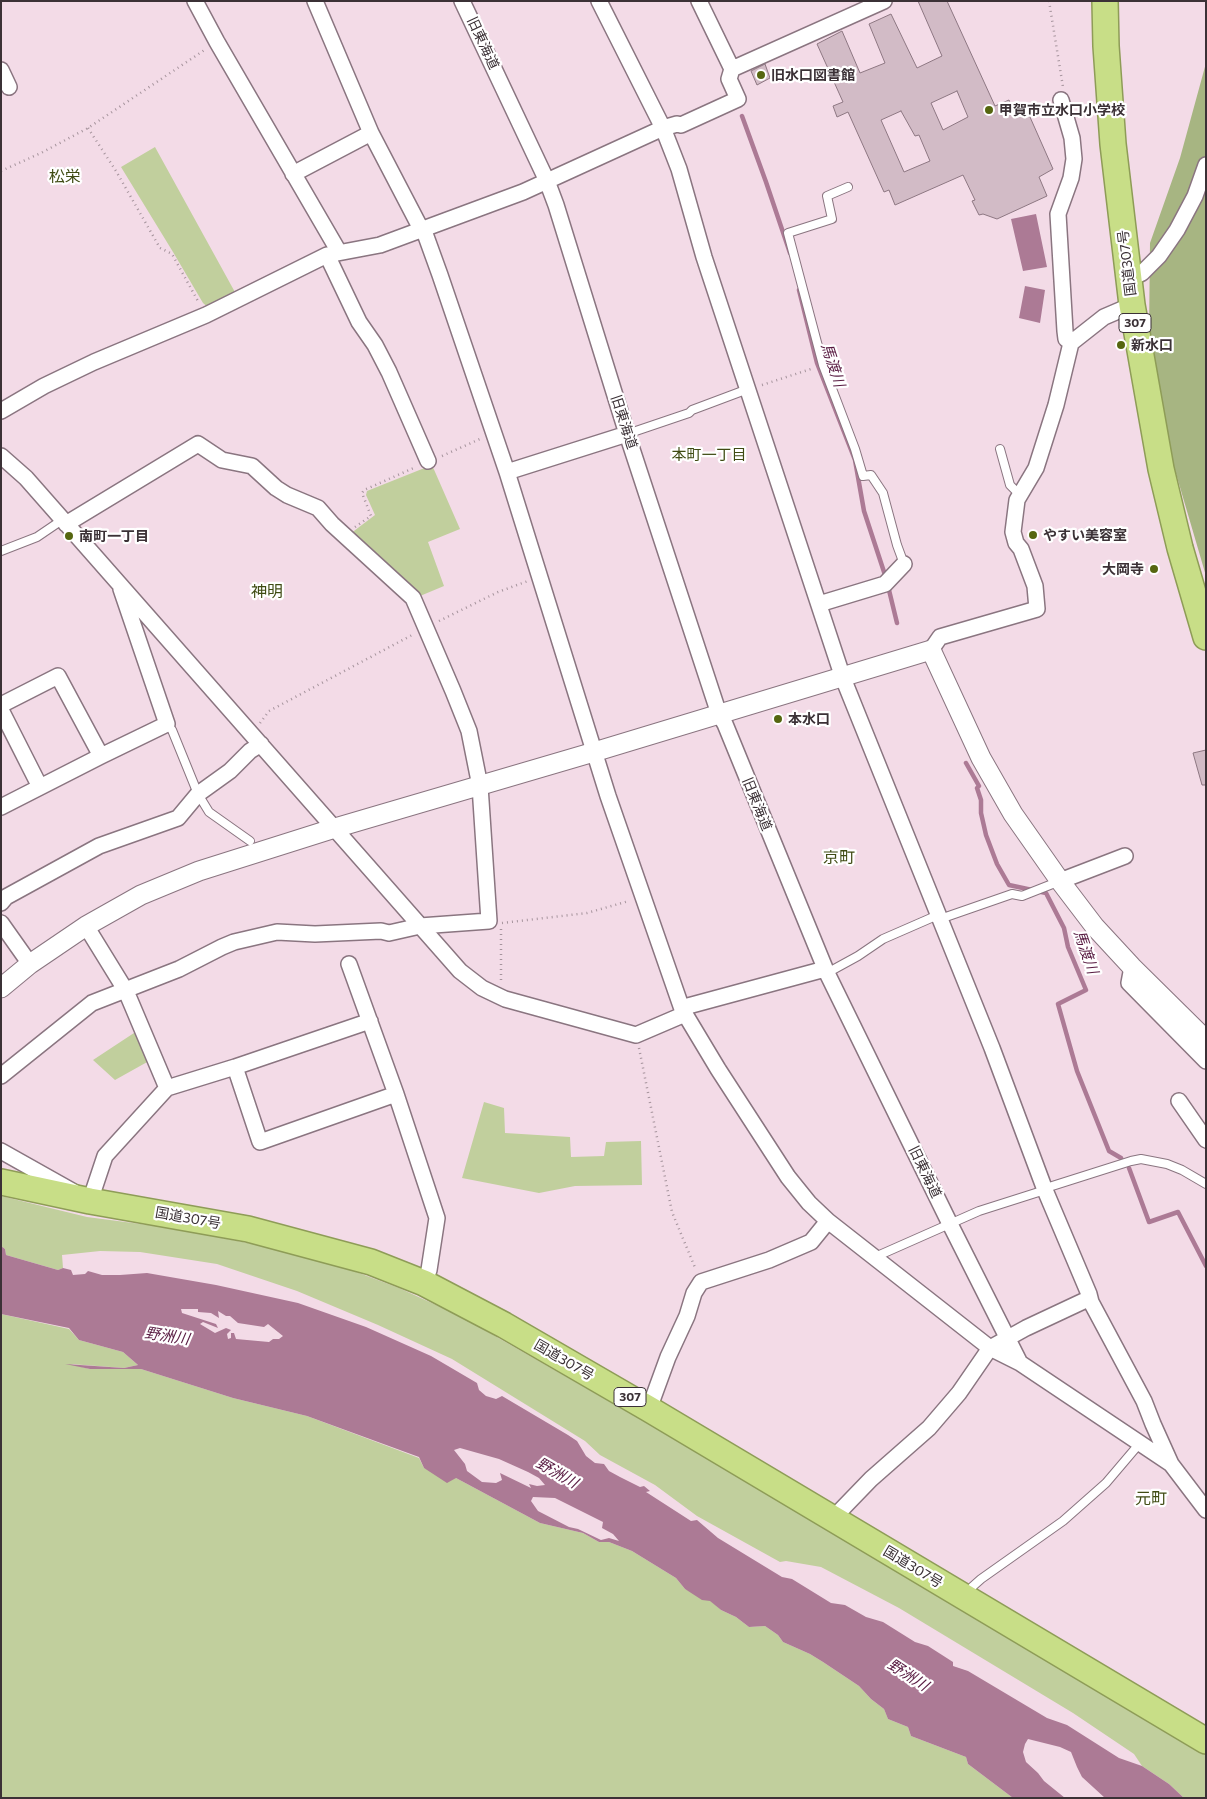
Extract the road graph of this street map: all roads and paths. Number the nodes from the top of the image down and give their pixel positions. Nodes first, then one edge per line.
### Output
1 (195, 1) edge
2 (315, 1) edge
3 (462, 1) edge
4 (599, 1) edge
5 (699, 1) edge
6 (884, 1) edge
7 (1050, 1) edge
8 (1105, 1) edge
9 (217, 42) junction
10 (732, 69) junction
11 (1, 70) edge
12 (9, 87) dead end
13 (1061, 100) joint
14 (88, 128) junction
15 (663, 128) junction
16 (371, 133) junction
17 (1206, 165) edge
18 (1, 171) edge
19 (293, 174) junction
20 (547, 182) junction
21 (848, 187) dead end
22 (422, 228) junction
23 (333, 254) junction
24 (1129, 279) junction
25 (1132, 305) junction
26 (206, 315) junction
27 (1071, 342) junction
28 (815, 368) dead end
29 (748, 389) junction
30 (1, 411) edge
31 (494, 432) junction
32 (627, 434) junction
33 (1000, 449) dead end
34 (1, 456) edge
35 (428, 462) junction
36 (507, 472) junction
37 (1023, 492) junction
38 (64, 522) junction
39 (343, 535) junction
40 (1, 551) edge
41 (904, 564) joint
42 (541, 576) junction
43 (118, 583) junction
44 (818, 604) junction
45 (426, 628) junction
46 (1206, 637) edge
47 (931, 650) junction
48 (843, 678) junction
49 (1, 705) edge
50 (1, 710) edge
51 (719, 714) junction
52 (168, 724) junction
53 (257, 739) junction
54 (594, 752) junction
55 (101, 756) junction
56 (480, 786) junction
57 (40, 787) junction
58 (198, 794) junction
59 (1, 807) edge
60 (335, 828) junction
61 (250, 841) dead end
62 (1125, 856) dead end
63 (1051, 884) junction
64 (3, 896) edge
65 (642, 897) junction
66 (939, 917) junction
67 (495, 922) junction
68 (1, 923) edge
69 (86, 926) junction
70 (420, 926) junction
71 (30, 964) junction
72 (349, 964) dead end
73 (1132, 966) junction
74 (826, 971) junction
75 (1, 988) edge
76 (126, 991) junction
77 (502, 997) junction
78 (684, 1012) junction
79 (370, 1021) junction
80 (636, 1034) junction
81 (1206, 1040) edge
82 (1206, 1061) edge
83 (236, 1067) junction
84 (1, 1076) edge
85 (167, 1088) junction
86 (396, 1094) junction
87 (1179, 1102) dead end
88 (1206, 1140) edge
89 (1, 1151) edge
90 (1, 1182) edge
91 (1206, 1184) edge
92 (1045, 1190) junction
93 (90, 1201) junction
94 (828, 1221) junction
95 (950, 1224) junction
96 (875, 1257) junction
97 (701, 1282) junction
98 (424, 1283) junction
99 (1090, 1298) junction
100 (1007, 1339) junction
101 (990, 1348) junction
102 (1020, 1363) junction
103 (649, 1409) junction
104 (1140, 1444) junction
105 (1171, 1464) junction
106 (1206, 1510) edge
107 (834, 1520) junction
108 (972, 1587) dead end
109 (1206, 1741) edge

1 - 9 street
2 - 16 street
3 - 20 street, 旧東海道
4 - 15 street
5 - 10 street
6 - 10 street
7 - 13 path
8 - 24 highway, 国道307号 / 307
9 - 14 path
9 - 19 street
10 - 15 street
11 - 12 street
13 - 27 street
14 - 18 path
14 - 26 path
15 - 20 street
15 - 29 street
16 - 19 street
16 - 22 street
17 - 24 street
19 - 23 street
20 - 22 street
20 - 32 street, 旧東海道
21 - 41 lane
22 - 23 street
22 - 31 street
23 - 26 street
23 - 35 street
24 - 25 highway, 国道307号 / 307
25 - 27 street
25 - 46 highway, 国道307号 / 307
26 - 30 street
27 - 37 street
28 - 29 path
29 - 32 lane
29 - 44 street
31 - 35 path
31 - 36 street
32 - 36 street
32 - 51 street, 旧東海道
33 - 37 lane
34 - 38 street
35 - 39 path
36 - 42 street
37 - 47 street
38 - 39 street
38 - 40 lane
38 - 43 street
39 - 45 street
41 - 44 street
42 - 45 path
42 - 54 street
43 - 52 street
43 - 53 street
44 - 48 street
45 - 53 path
45 - 56 street
47 - 48 street
47 - 63 street
48 - 51 street
48 - 66 street
49 - 55 street
50 - 57 street
51 - 54 street
51 - 74 street, 旧東海道
52 - 55 street
52 - 58 lane
53 - 58 street
53 - 60 street
54 - 56 street
54 - 65 street
55 - 57 street
56 - 60 street
56 - 67 street
57 - 59 street
58 - 61 lane
58 - 64 street
60 - 69 street
60 - 70 street
62 - 63 street
63 - 66 lane
63 - 73 street
65 - 67 path
65 - 78 street
66 - 74 lane
66 - 92 street
67 - 70 street
67 - 77 path
68 - 71 street
69 - 71 street
69 - 76 street
70 - 76 street
70 - 77 street
71 - 75 street
72 - 79 street
73 - 81 street
73 - 82 street
74 - 78 street
74 - 95 street, 旧東海道
76 - 84 street
76 - 85 street
77 - 80 street
78 - 80 street
78 - 94 street
79 - 83 street
79 - 86 street
80 - 97 path
83 - 85 street
83 - 86 street
85 - 93 street
86 - 98 street
87 - 88 street
89 - 93 street
90 - 93 highway, 国道307号 / 307
91 - 92 lane
92 - 95 lane
92 - 99 street
93 - 98 highway, 国道307号 / 307
94 - 96 street
94 - 97 street
95 - 96 lane
95 - 100 street, 旧東海道
96 - 101 street
97 - 103 street
98 - 103 highway, 国道307号 / 307
99 - 100 street
99 - 105 street
100 - 101 street
100 - 102 street, 旧東海道
101 - 102 street
101 - 107 street
102 - 104 street, 旧東海道
103 - 107 highway, 国道307号 / 307
104 - 105 street, 旧東海道
104 - 108 lane
105 - 106 street, 旧東海道
107 - 109 highway, 国道307号 / 307

